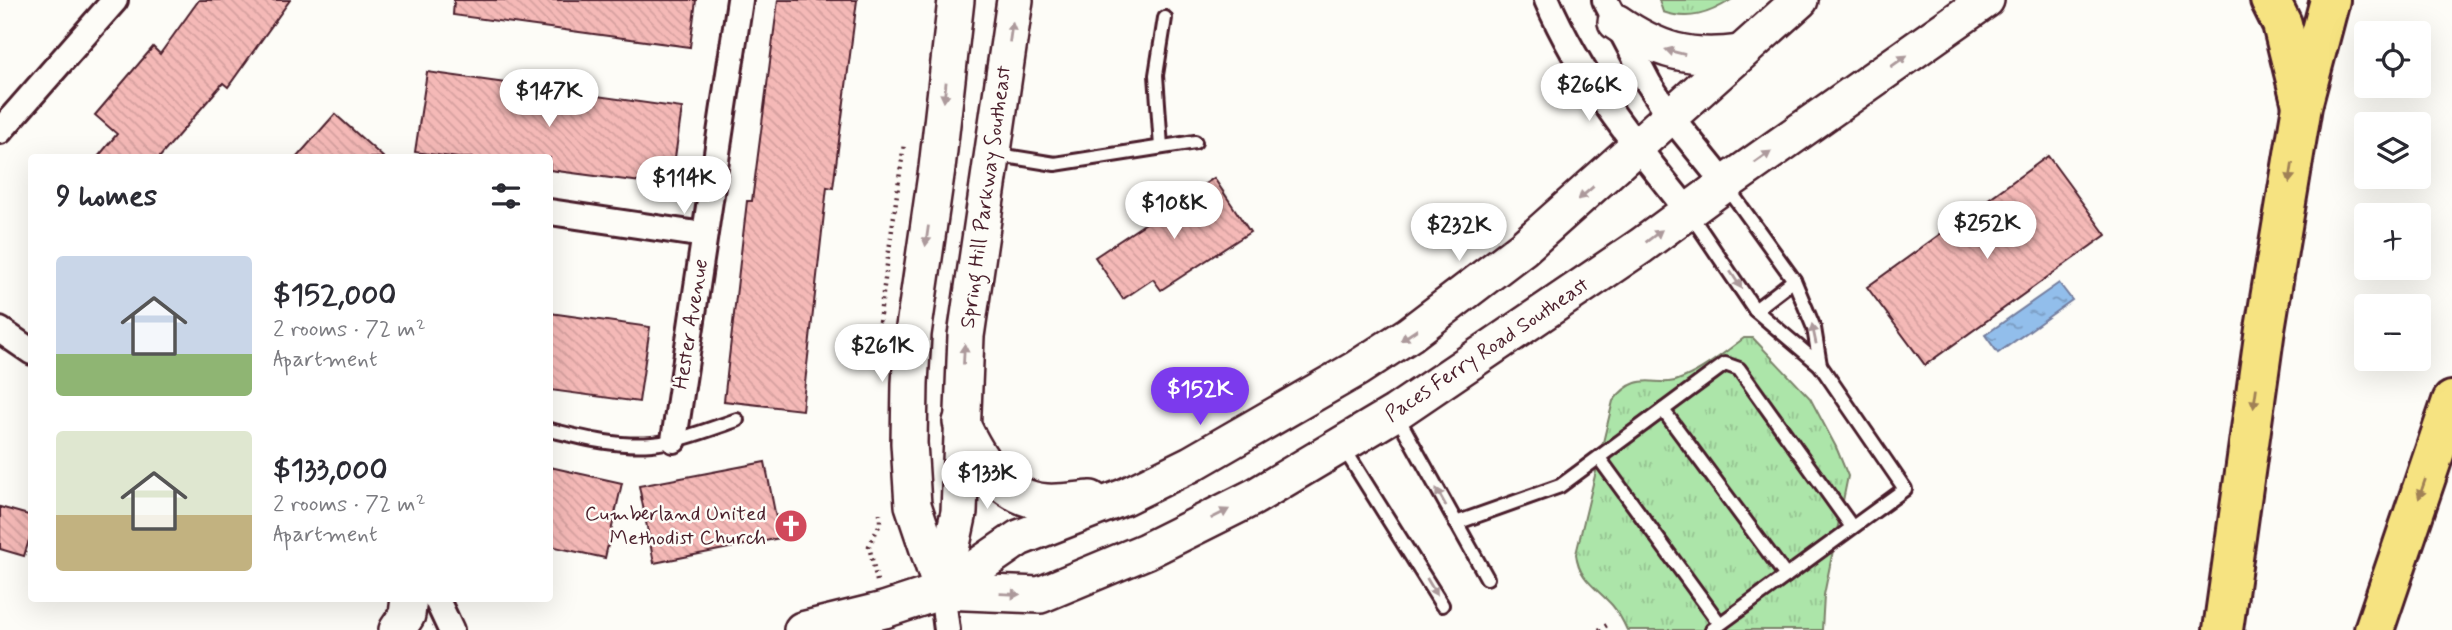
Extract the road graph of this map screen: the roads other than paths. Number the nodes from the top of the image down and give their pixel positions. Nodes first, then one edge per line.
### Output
1 (115, 0) edge
2 (740, 0) edge
3 (956, 0) edge
4 (1016, 0) edge
5 (1547, 0) edge
6 (1800, 0) edge
7 (1986, 0) edge
8 (2270, 0) edge
9 (2330, 0) edge
10 (1610, 11) edge
11 (1165, 18) dead end
12 (1740, 54) junction
13 (2302, 106) junction
14 (1671, 117) junction
15 (0, 131) edge
16 (1195, 142) dead end
17 (1161, 147) junction
18 (1637, 148) junction
19 (993, 154) junction
20 (1725, 184) junction
21 (1688, 211) junction
22 (553, 212) edge
23 (704, 235) junction
24 (1794, 280) junction
25 (1755, 310) junction
26 (0, 330) edge
27 (28, 349) edge
28 (1820, 365) junction
29 (2452, 401) edge
30 (1663, 410) junction
31 (1395, 414) junction
32 (737, 421) dead end
33 (961, 422) junction
34 (553, 431) edge
35 (674, 440) junction
36 (1343, 447) junction
37 (1599, 458) junction
38 (1124, 497) junction
39 (1456, 523) junction
40 (1852, 527) junction
41 (1786, 576) junction
42 (1487, 578) dead end
43 (942, 591) junction
44 (409, 602) edge
45 (438, 602) edge
46 (1443, 605) dead end
47 (1716, 627) edge
48 (397, 630) edge
49 (451, 630) edge
50 (802, 630) edge
51 (947, 630) edge
52 (2222, 630) edge
53 (2375, 630) edge

1 - 15 street
2 - 23 street, Hester Avenue
3 -> 43 main road
19 -> 4 main road, Spring Hill Parkway Southeast
5 - 18 street
6 - 12 main road, Paces Ferry Road Southeast
20 -> 7 main road, Paces Ferry Road Southeast
8 - 13 highway
9 - 13 highway
12 -> 10 main road
10 - 14 street
11 - 17 lane
12 - 14 main road, Paces Ferry Road Southeast
13 -> 52 highway
14 - 18 main road, Paces Ferry Road Southeast
14 - 20 street
16 - 17 lane
17 - 19 lane
18 - 21 street
18 -> 38 main road, Paces Ferry Road Southeast
33 -> 19 main road, Spring Hill Parkway Southeast
20 - 21 main road, Paces Ferry Road Southeast
20 - 24 lane
21 -> 25 lane
31 -> 21 main road, Paces Ferry Road Southeast
22 - 23 street
23 - 35 street, Hester Avenue
24 - 25 lane
28 -> 24 lane
25 - 28 lane
26 - 27 street
28 - 40 lane
29 -> 53 highway
30 - 37 lane
30 - 40 lane
30 - 41 lane
31 - 36 main road, Paces Ferry Road Southeast
39 -> 31 lane
32 - 35 lane
33 - 38 main road
33 - 43 main road, Spring Hill Parkway Southeast
34 - 35 lane
43 -> 36 main road, Paces Ferry Road Southeast
36 -> 46 lane
37 - 39 lane
37 - 47 lane
38 - 43 main road, Paces Ferry Road Southeast
39 - 42 lane
40 - 41 lane
41 - 47 lane
43 - 50 main road, Paces Ferry Road Southeast
43 - 51 street
44 - 48 main road
45 - 49 street

